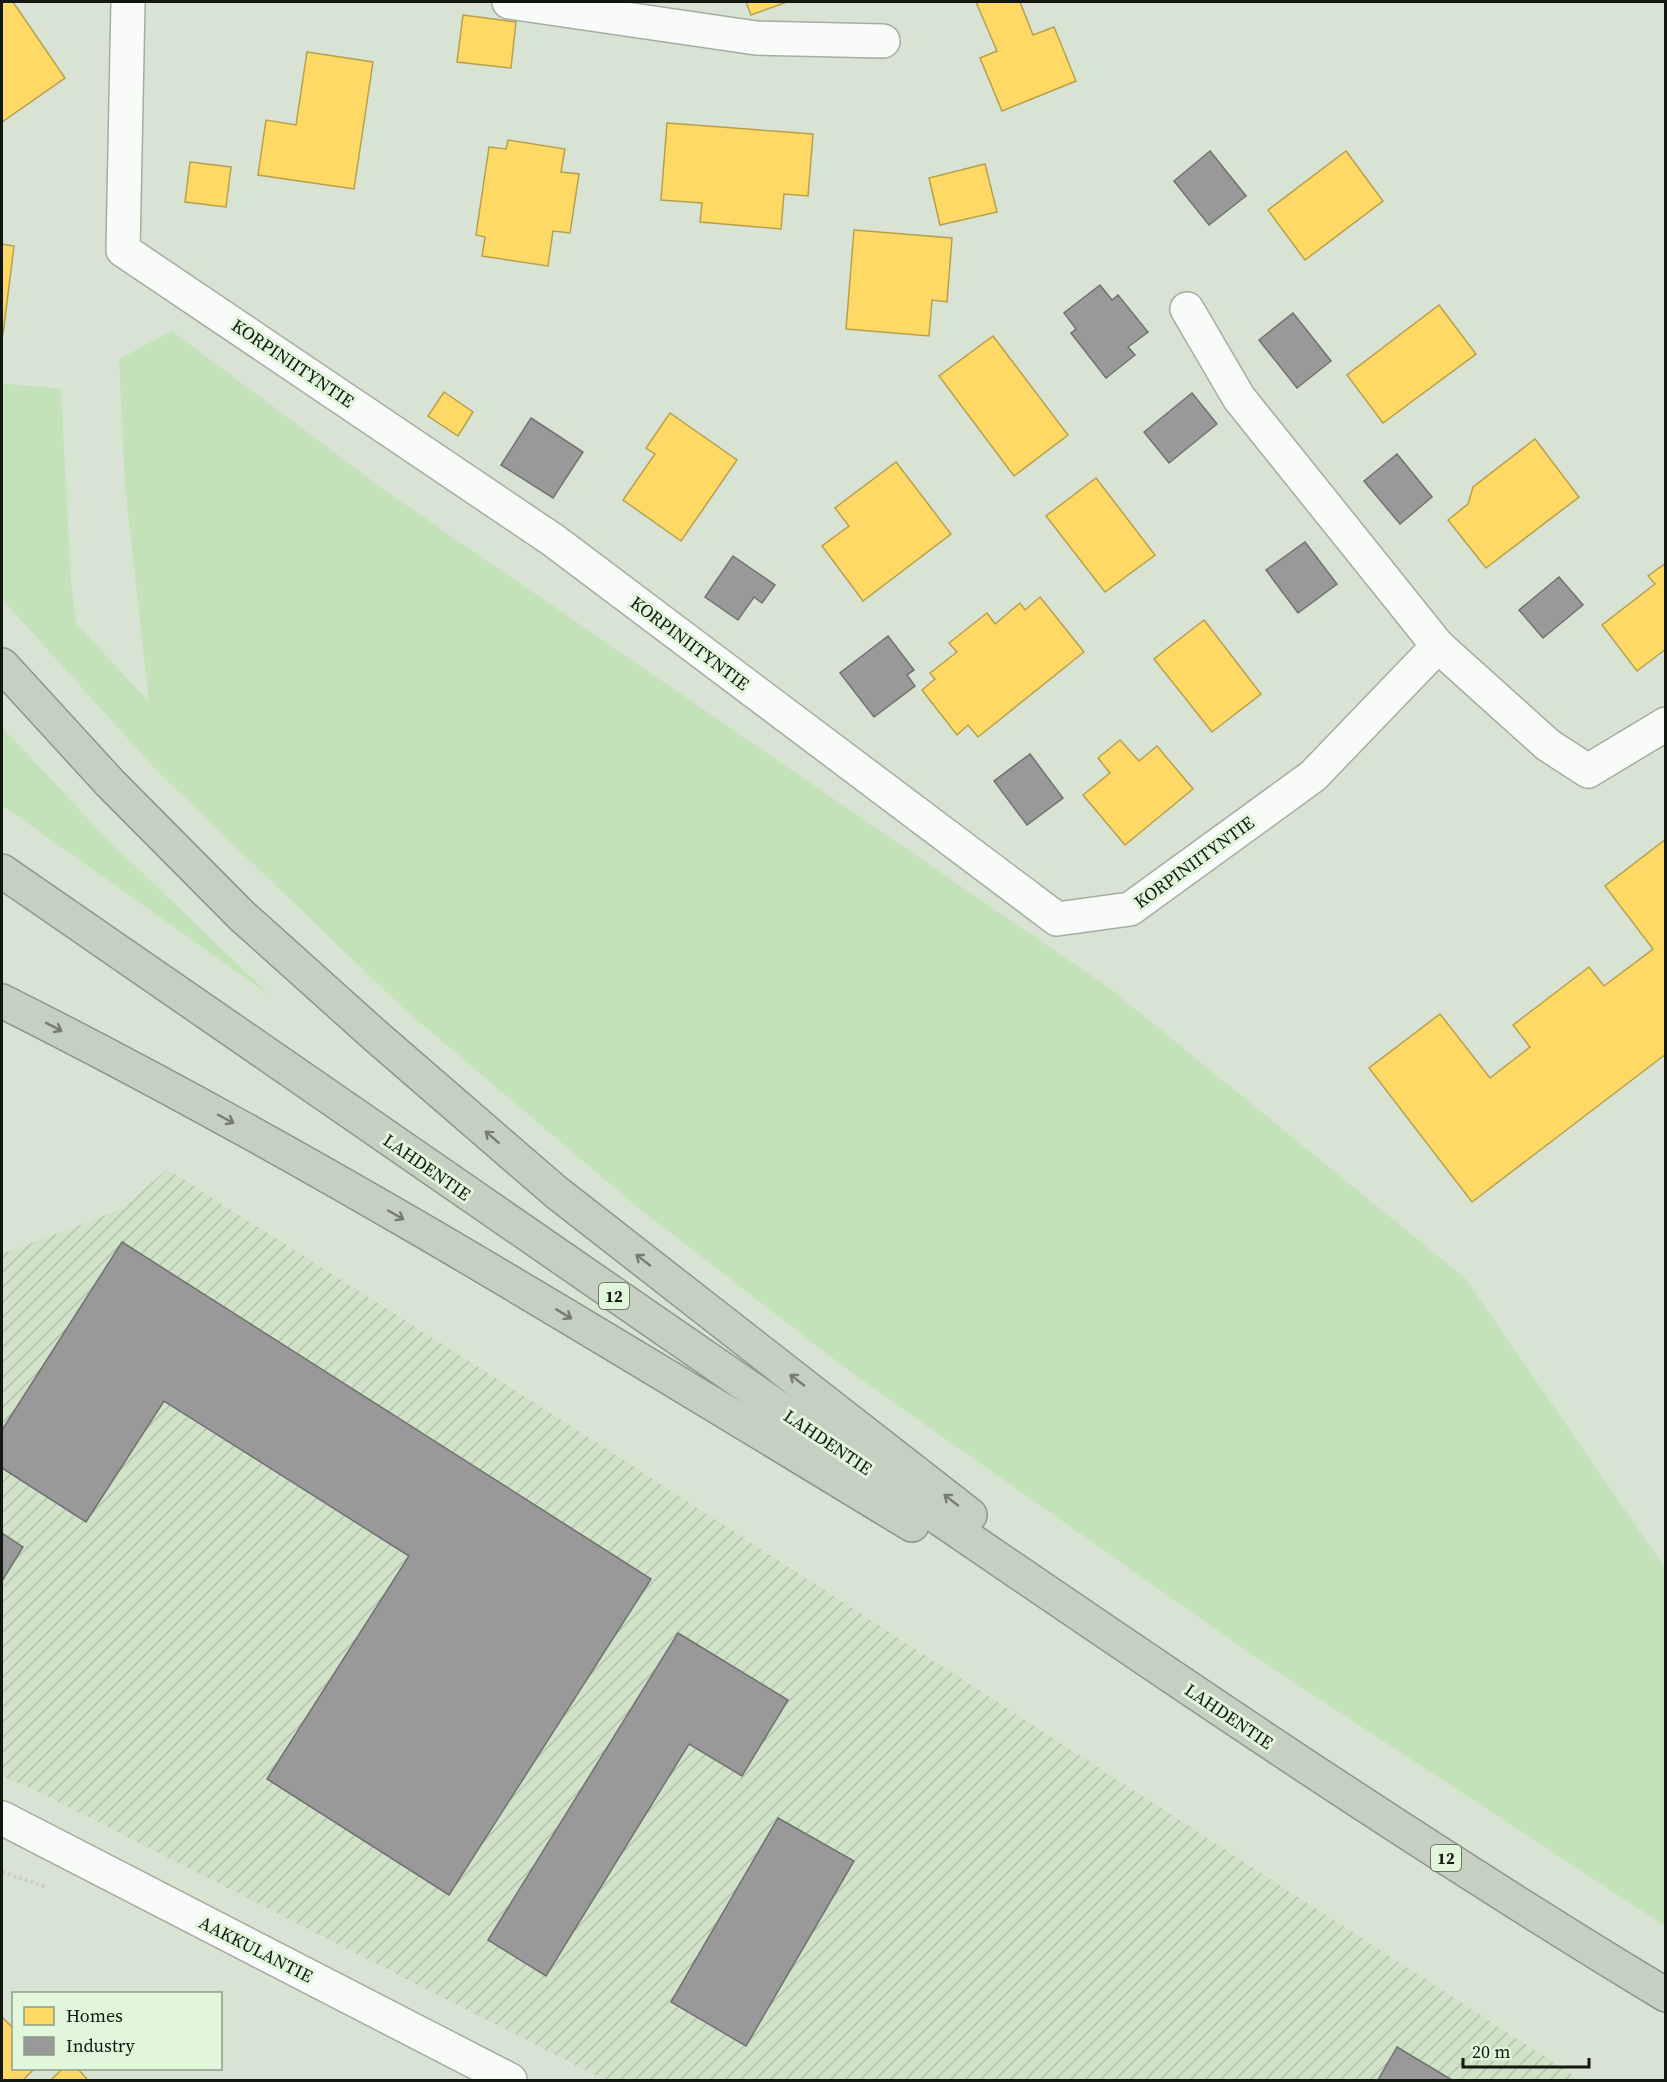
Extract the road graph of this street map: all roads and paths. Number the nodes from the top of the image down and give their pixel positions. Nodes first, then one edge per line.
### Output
1 (128, 2) edge
2 (509, 2) edge
3 (884, 40) dead end
4 (1187, 309) dead end
5 (1438, 646) junction
6 (2, 665) edge
7 (1665, 724) edge
8 (2, 871) edge
9 (2, 1001) edge
10 (1229, 1717) junction
11 (2, 1818) edge
12 (1665, 1995) edge
13 (510, 2080) edge

1 - 5 street, KORPINIITYNTIE
2 - 3 street
4 - 5 street
5 - 7 street
10 -> 6 highway
8 - 10 highway, LAHDENTIE / 12
9 -> 10 highway
10 - 12 highway, LAHDENTIE / 12
11 - 13 street, AAKKULANTIE

